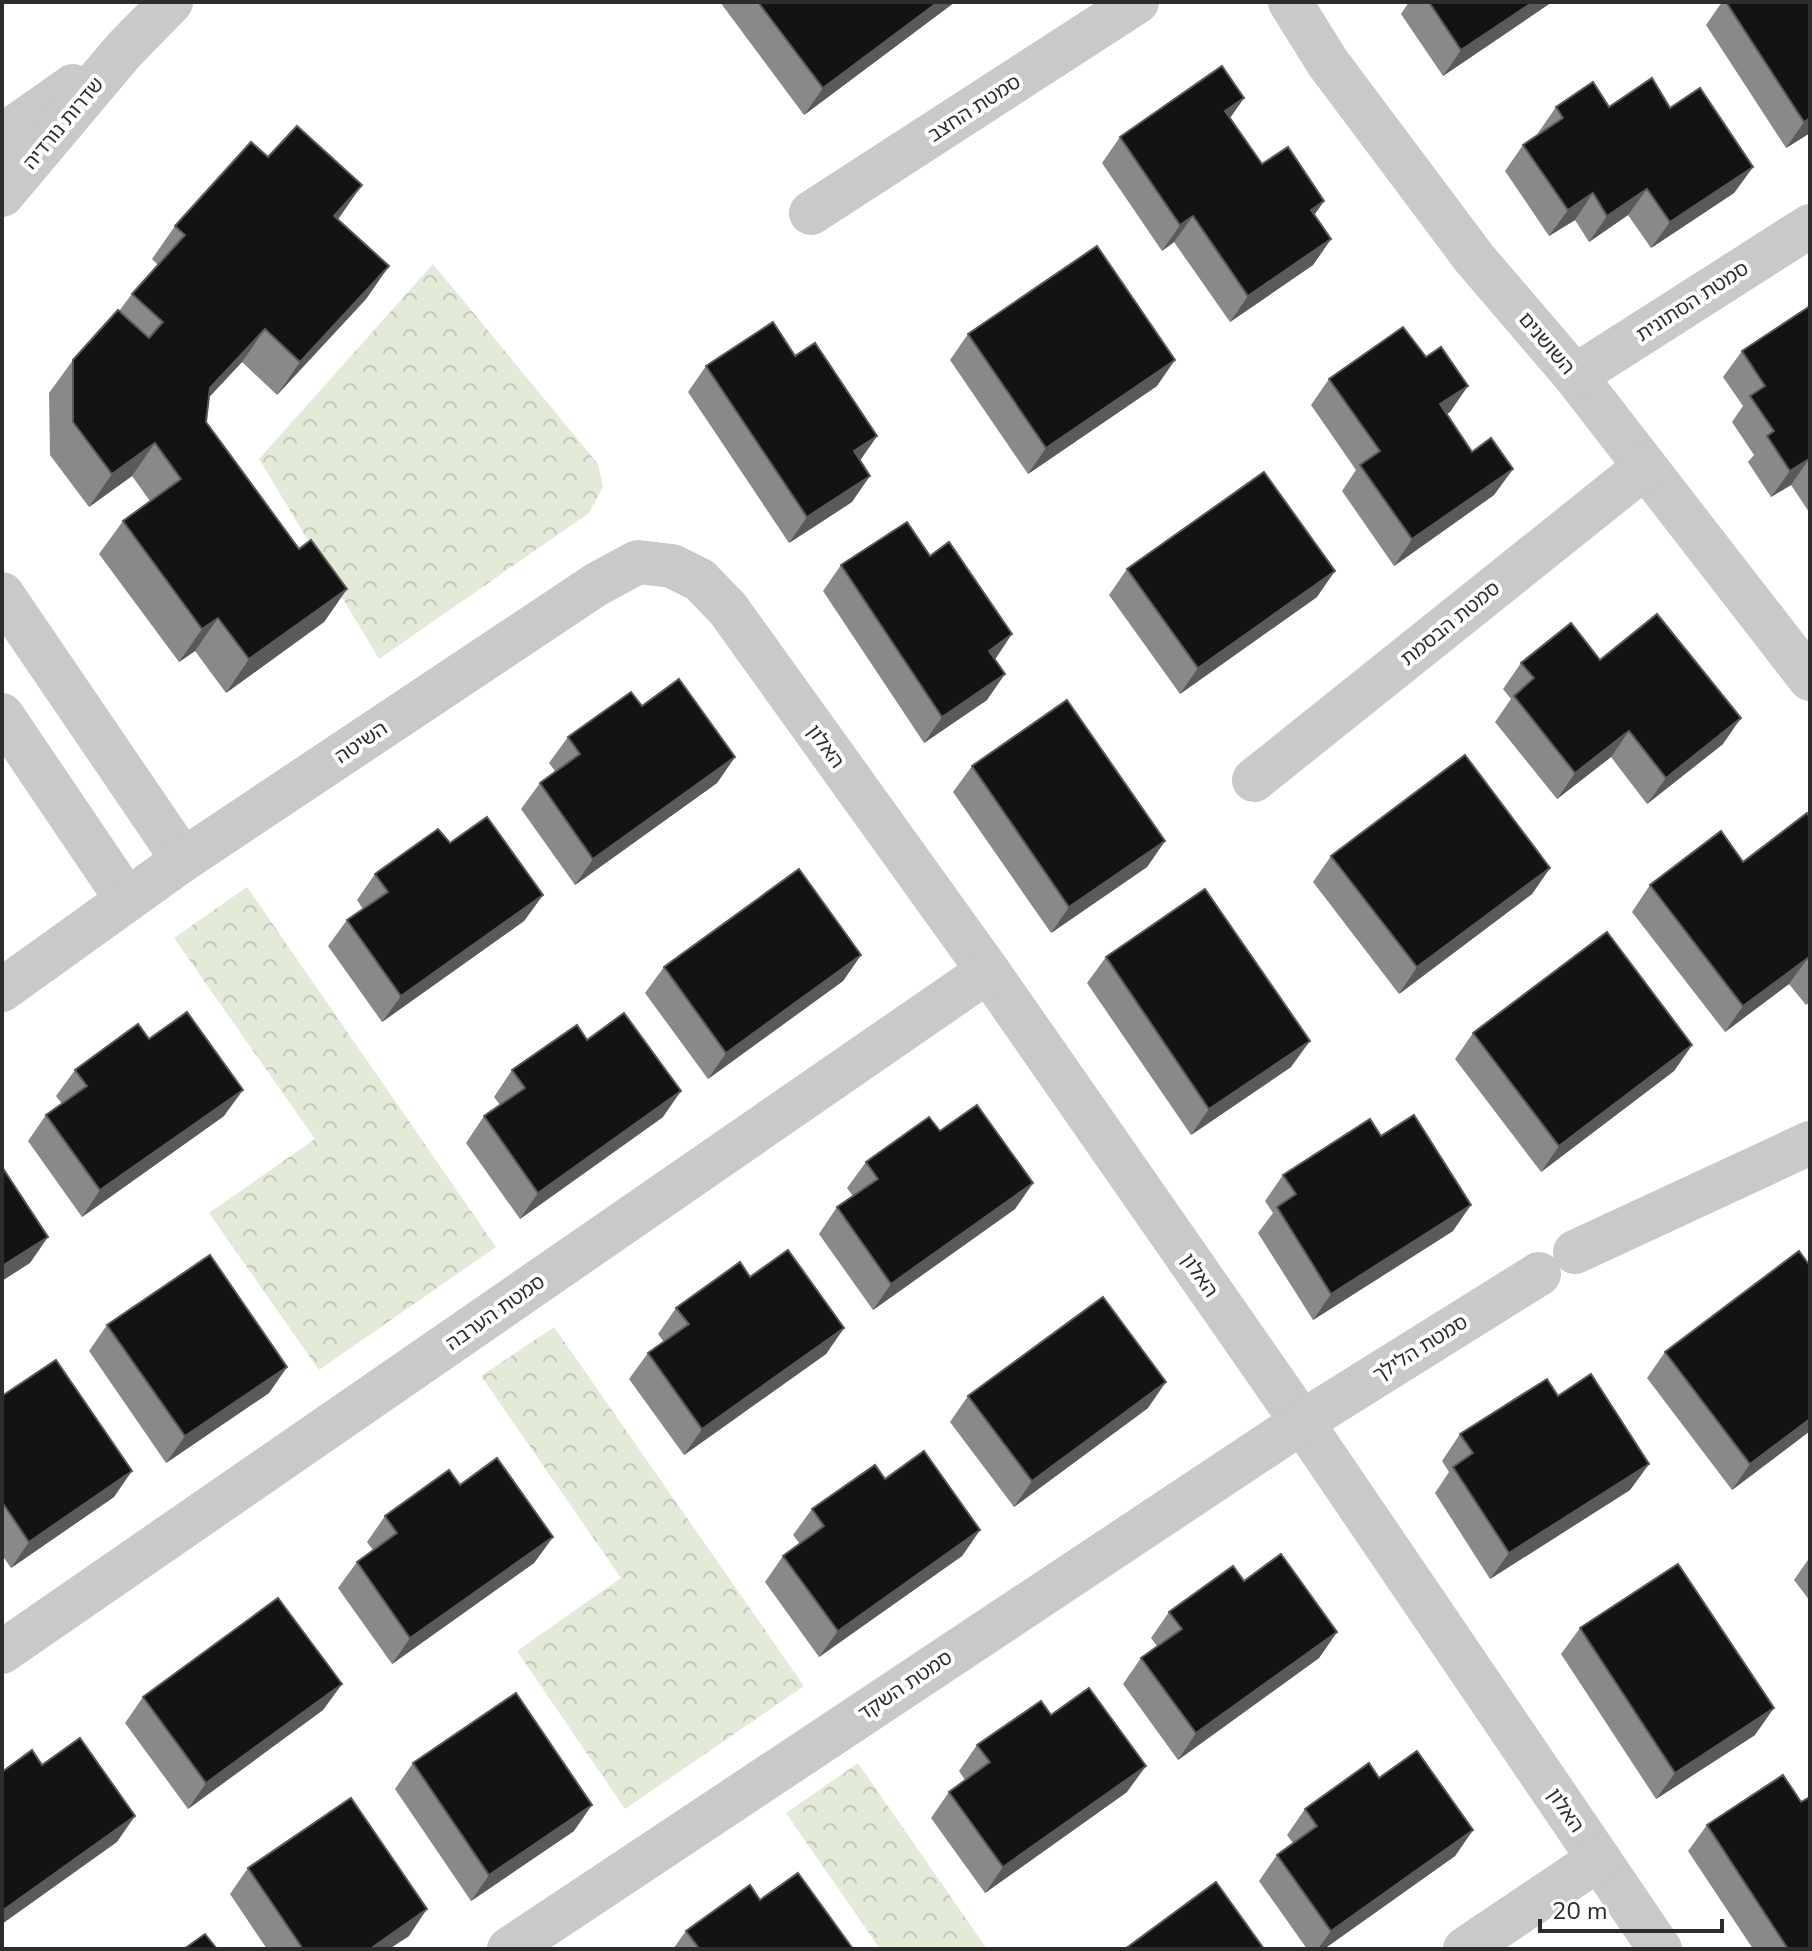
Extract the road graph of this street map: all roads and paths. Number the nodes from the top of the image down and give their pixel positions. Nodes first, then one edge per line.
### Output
1 (171, 2) edge
2 (1137, 2) edge
3 (1290, 2) edge
4 (124, 50) junction
5 (2, 136) edge
6 (2, 195) edge
7 (811, 213) dead end
8 (1810, 226) edge
9 (1575, 376) junction
10 (1645, 467) junction
11 (2, 594) edge
12 (728, 609) joint
13 (1810, 679) edge
14 (2, 715) edge
15 (1254, 780) dead end
16 (183, 860) junction
17 (127, 900) junction
18 (988, 971) junction
19 (2, 990) edge
20 (1810, 1143) edge
21 (1302, 1422) junction
22 (2, 1652) edge
23 (1599, 1859) junction
24 (509, 1949) edge
25 (1465, 1949) edge
26 (1660, 1949) edge

1 - 4 street, שדרות נורדיה
2 - 7 street, סמטת החצב
3 - 9 street, השושנים
4 - 5 street, שדרות נורדיה
4 - 6 street, שדרות נורדיה
8 - 9 street, סמטת הסתונית
9 - 10 street, השושנים
10 - 13 street, השושנים
10 - 15 street, סמטת הבסמת
11 - 16 street
12 - 16 street, השיטה
12 - 18 street, האלון
14 - 17 street
16 - 17 street, השיטה
17 - 19 street, השיטה
18 - 21 street, האלון
18 - 22 street, סמטת הערבה
20 - 21 street, סמטת הלילך
21 - 23 street, האלון
21 - 24 street, סמטת השקד
23 - 25 street
23 - 26 street, האלון

